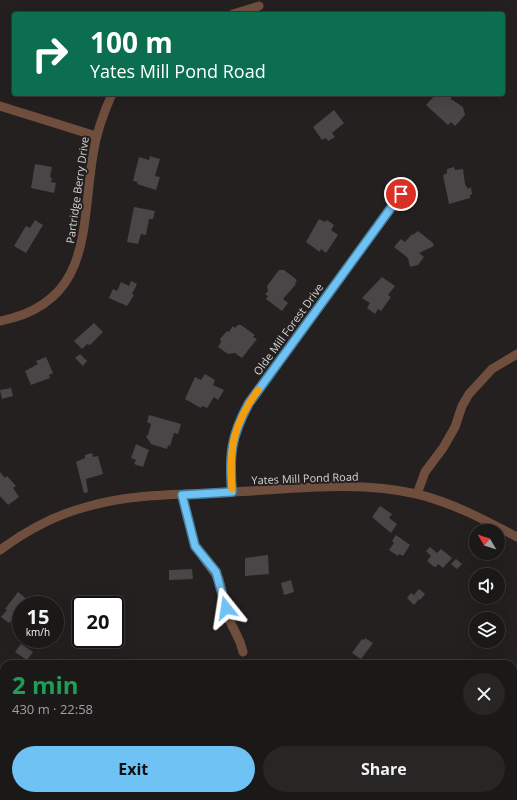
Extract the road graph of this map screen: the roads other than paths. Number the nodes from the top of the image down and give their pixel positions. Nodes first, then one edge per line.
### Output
1 (259, 6) dead end
2 (240, 12) edge
3 (111, 96) edge
4 (0, 106) edge
5 (96, 136) junction
6 (401, 194) dead end
7 (0, 321) edge
8 (517, 354) edge
9 (232, 492) junction
10 (417, 494) junction
11 (182, 495) junction
12 (517, 537) edge
13 (0, 550) edge
14 (243, 652) dead end

1 - 2 street
3 - 5 street, Partridge Berry Drive
4 - 5 street
5 - 7 street, Partridge Berry Drive
6 - 9 street, Olde Mill Forest Drive
8 - 10 street
9 - 10 street, Yates Mill Pond Road
9 - 11 street, Yates Mill Pond Road
10 - 12 street, Yates Mill Pond Road
11 - 13 street, Yates Mill Pond Road
11 - 14 street

